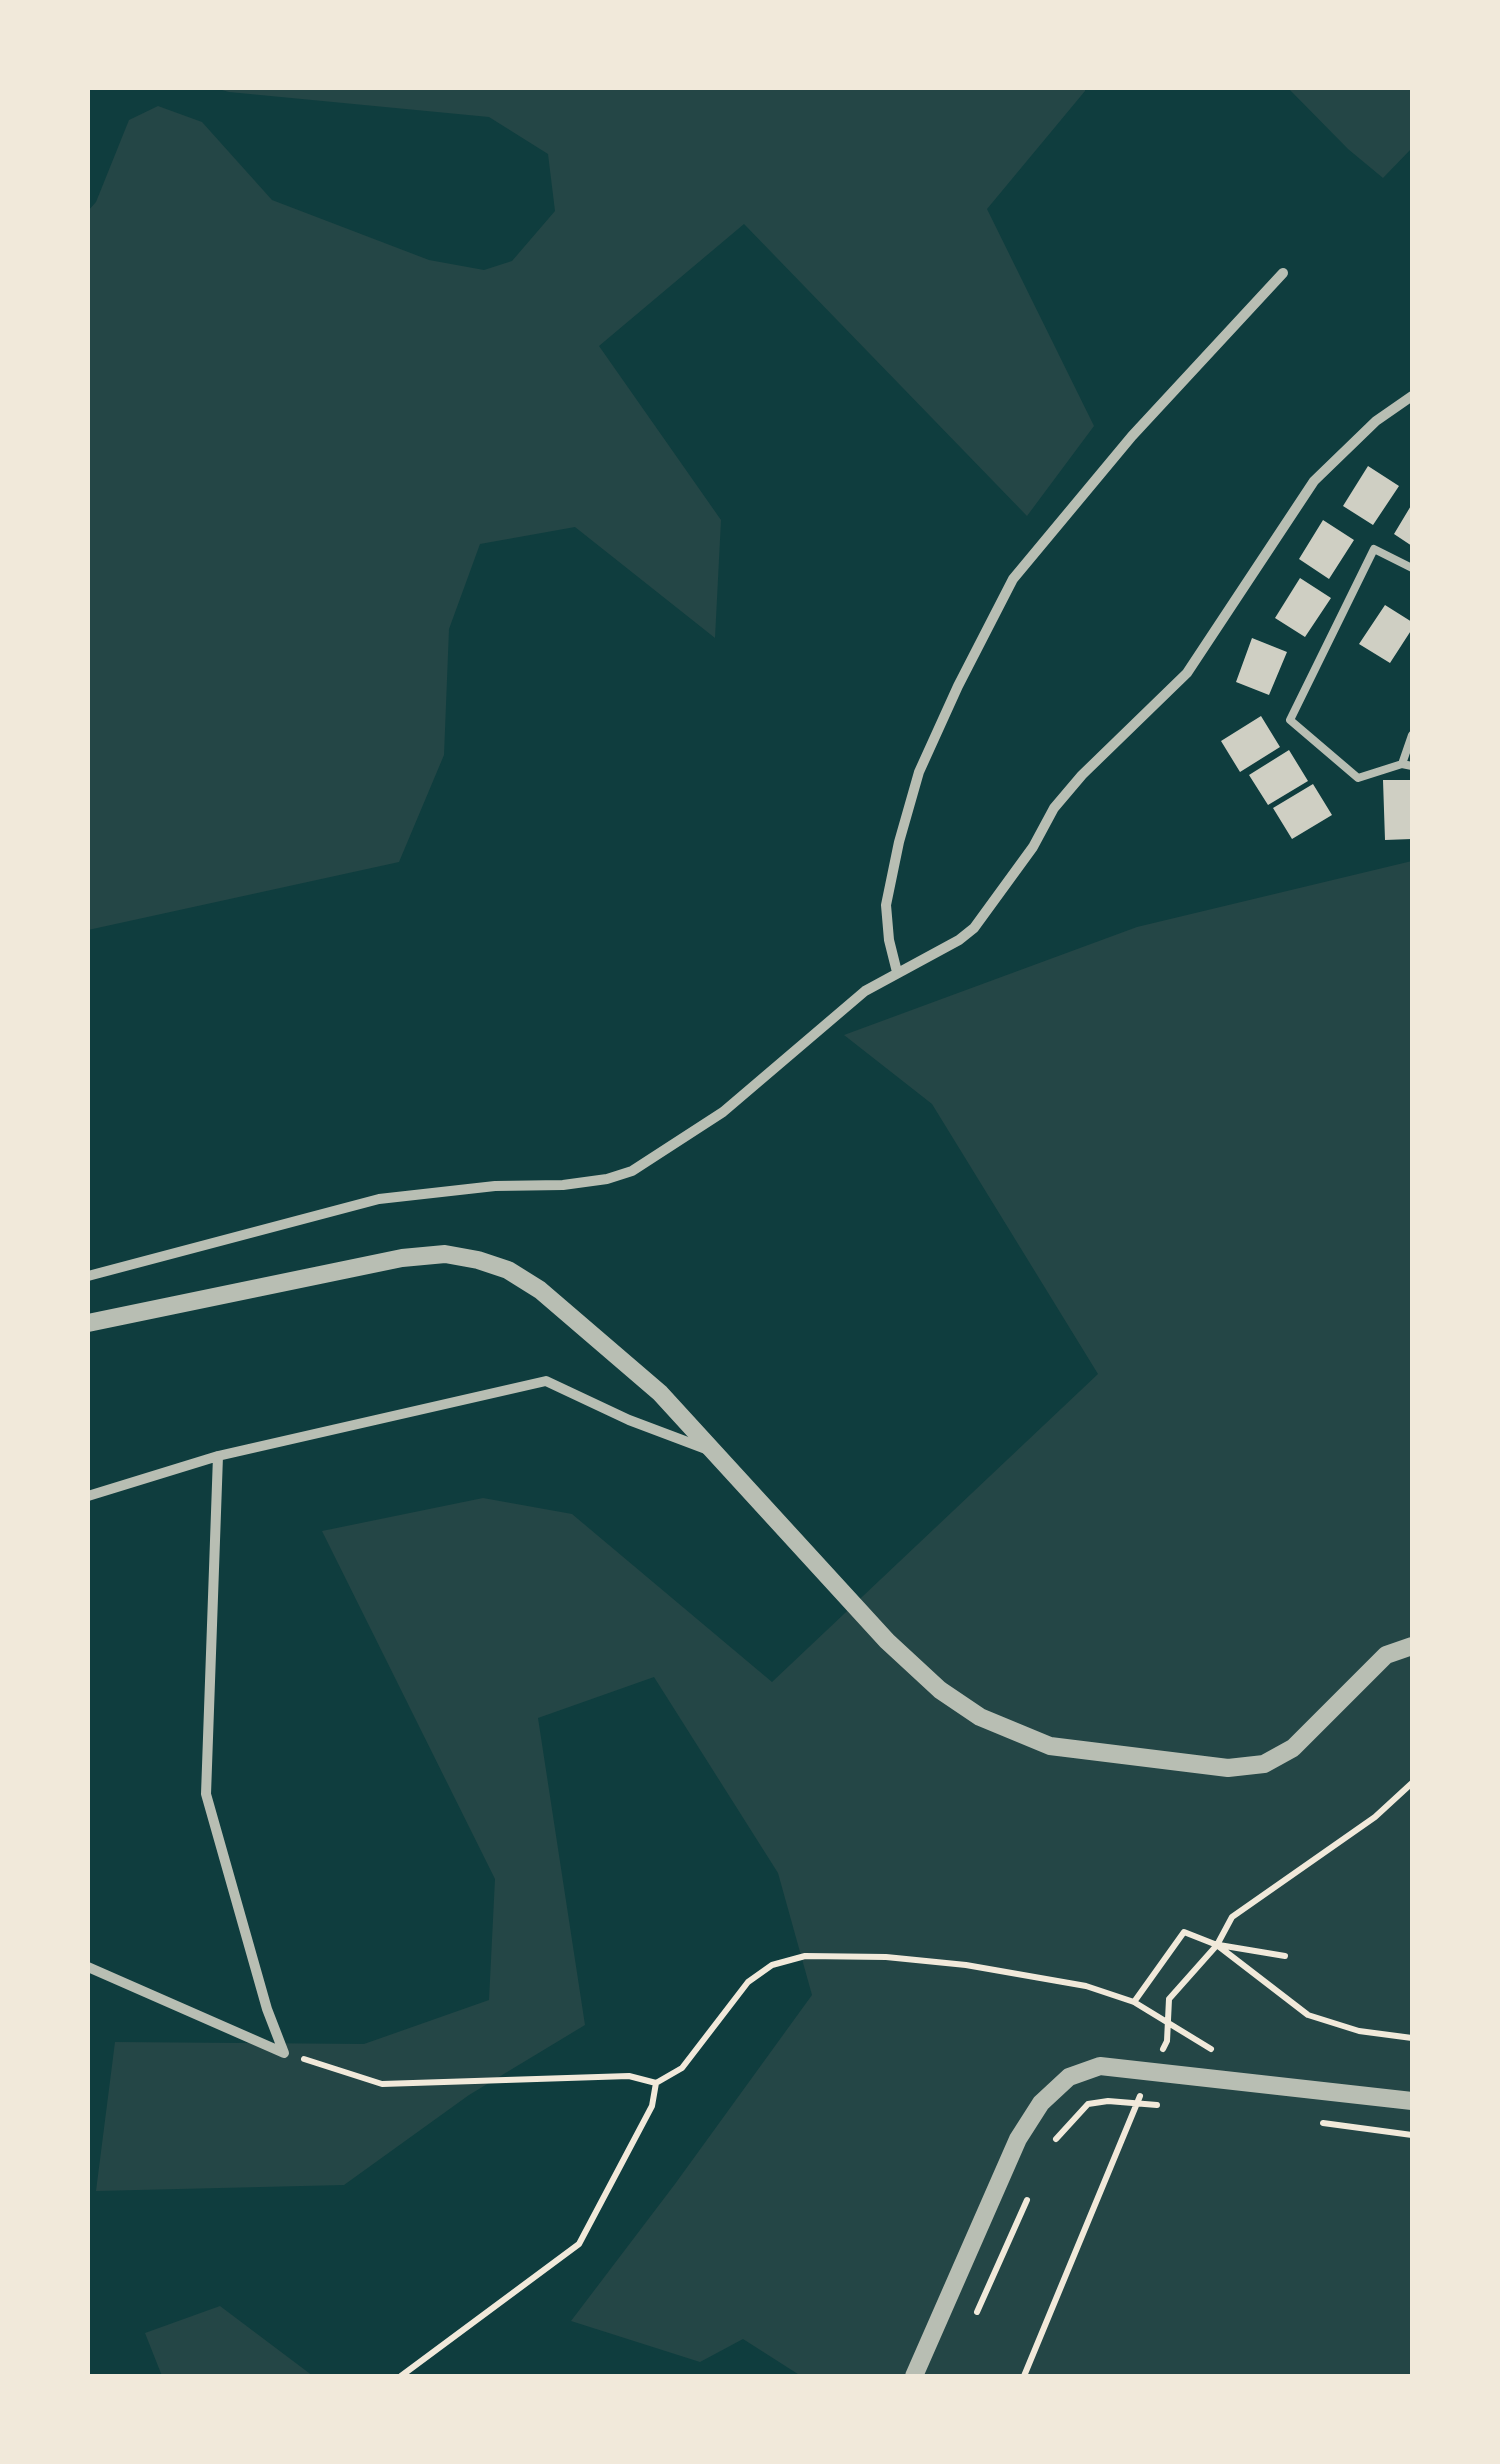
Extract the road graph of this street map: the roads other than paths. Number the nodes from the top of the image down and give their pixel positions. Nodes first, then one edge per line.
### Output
1 (1283, 273) dead end
2 (1412, 396) edge
3 (1412, 568) edge
4 (1412, 735) edge
5 (1407, 765) edge
6 (897, 972) junction
7 (88, 1276) edge
8 (88, 1323) edge
9 (711, 1451) junction
10 (218, 1456) junction
11 (88, 1496) edge
12 (1412, 1646) edge
13 (88, 1966) edge
14 (1412, 2101) edge
15 (914, 2376) edge

1 - 6 street
2 - 6 street
3 - 5 lane
4 - 5 lane
6 - 7 street
8 - 9 street
9 - 10 street
9 - 12 street
10 - 11 street
10 - 13 street
14 - 15 street

